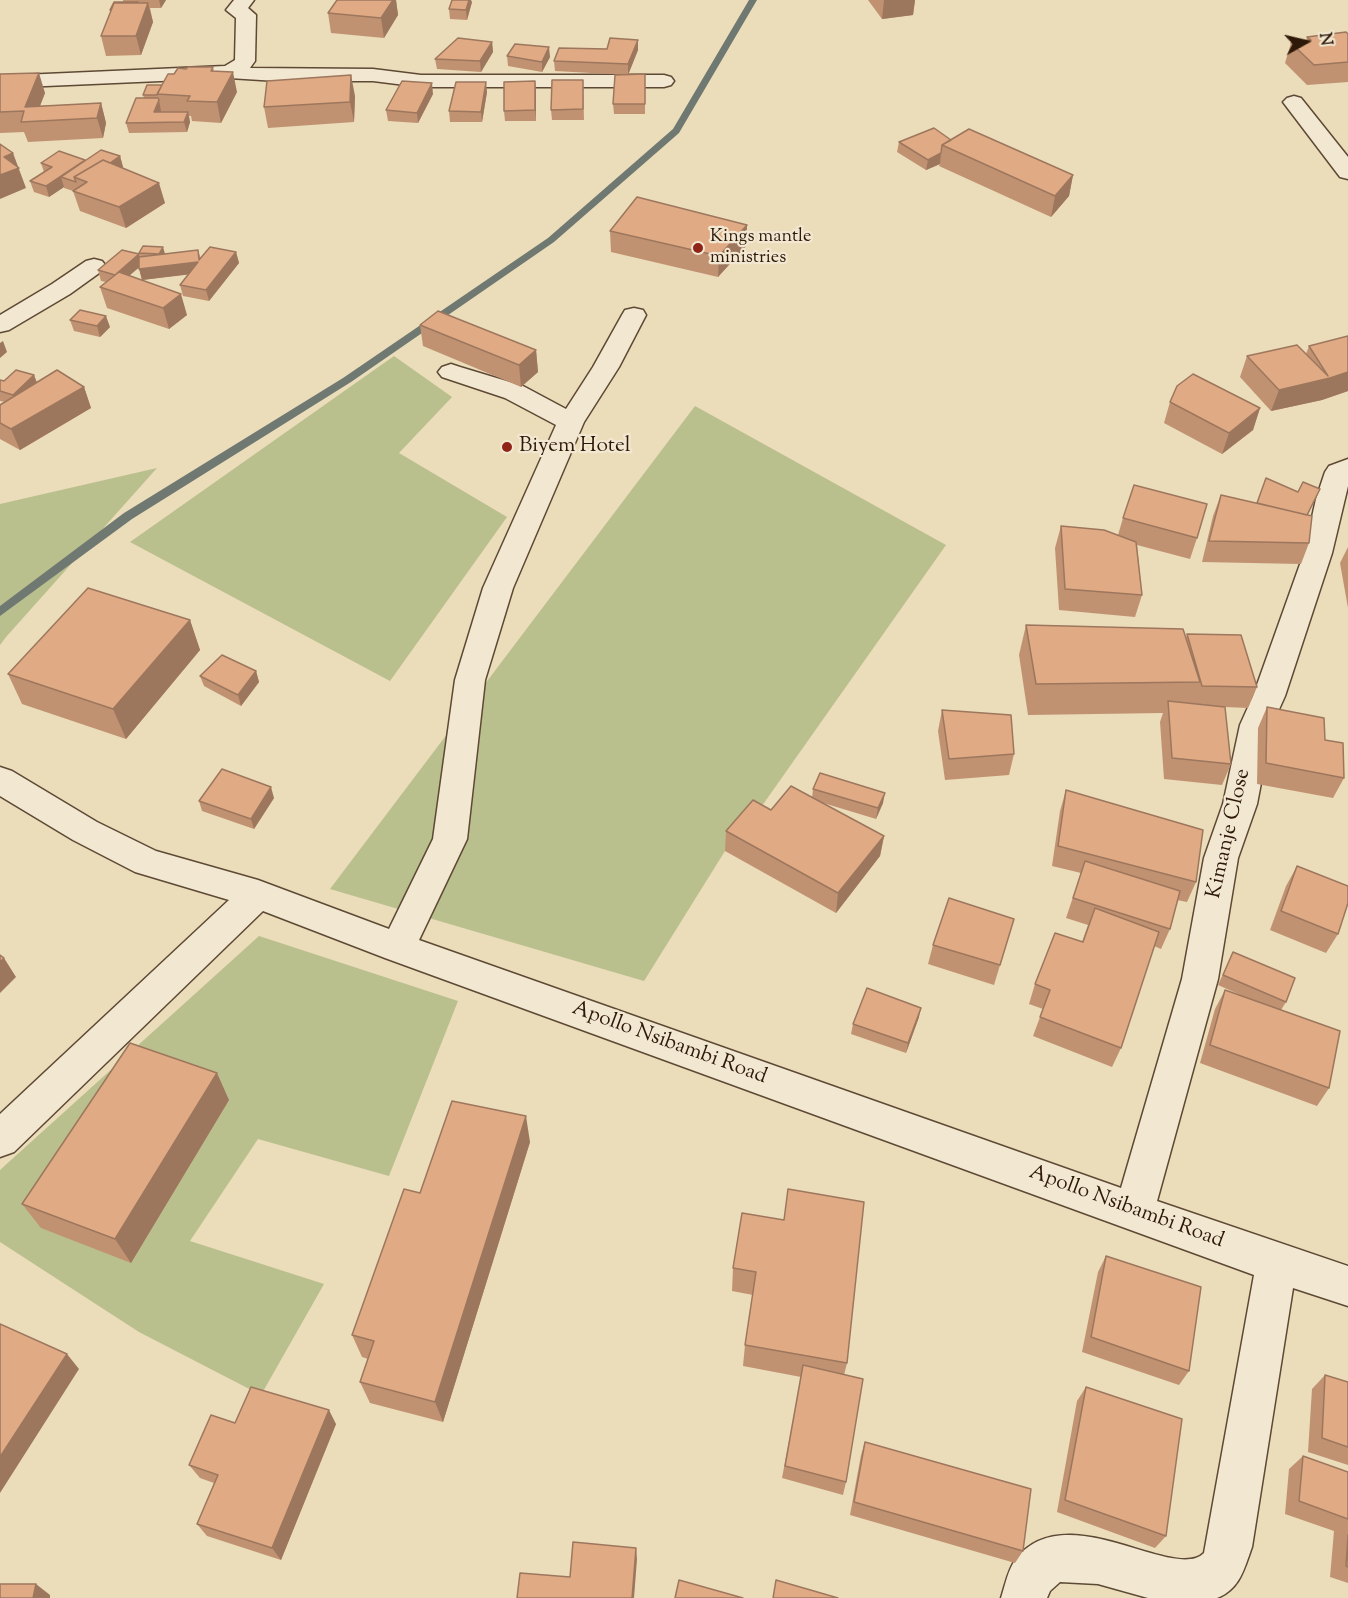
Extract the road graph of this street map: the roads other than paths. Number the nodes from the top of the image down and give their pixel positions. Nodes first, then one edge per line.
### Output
1 (244, 0) edge
2 (229, 72) junction
3 (664, 81) dead end
4 (0, 82) edge
5 (1294, 102) dead end
6 (1348, 172) edge
7 (94, 266) dead end
8 (634, 315) dead end
9 (0, 325) edge
10 (451, 372) dead end
11 (571, 422) junction
12 (1348, 468) edge
13 (0, 780) edge
14 (258, 894) junction
15 (398, 947) junction
16 (0, 1139) edge
17 (1134, 1211) junction
18 (1277, 1263) junction
19 (1348, 1286) edge
20 (1024, 1598) edge

1 - 2 street
2 - 3 street
2 - 4 street
5 - 6 street
7 - 9 street
8 - 11 street
10 - 11 street
11 - 15 street
12 - 17 street, Kimanje Close
13 - 14 street, Apollo Nsibambi Road
14 - 15 street, Apollo Nsibambi Road
14 - 16 street
15 - 17 street, Apollo Nsibambi Road
17 - 18 street, Apollo Nsibambi Road
18 - 19 street, Apollo Nsibambi Road
18 - 20 street

